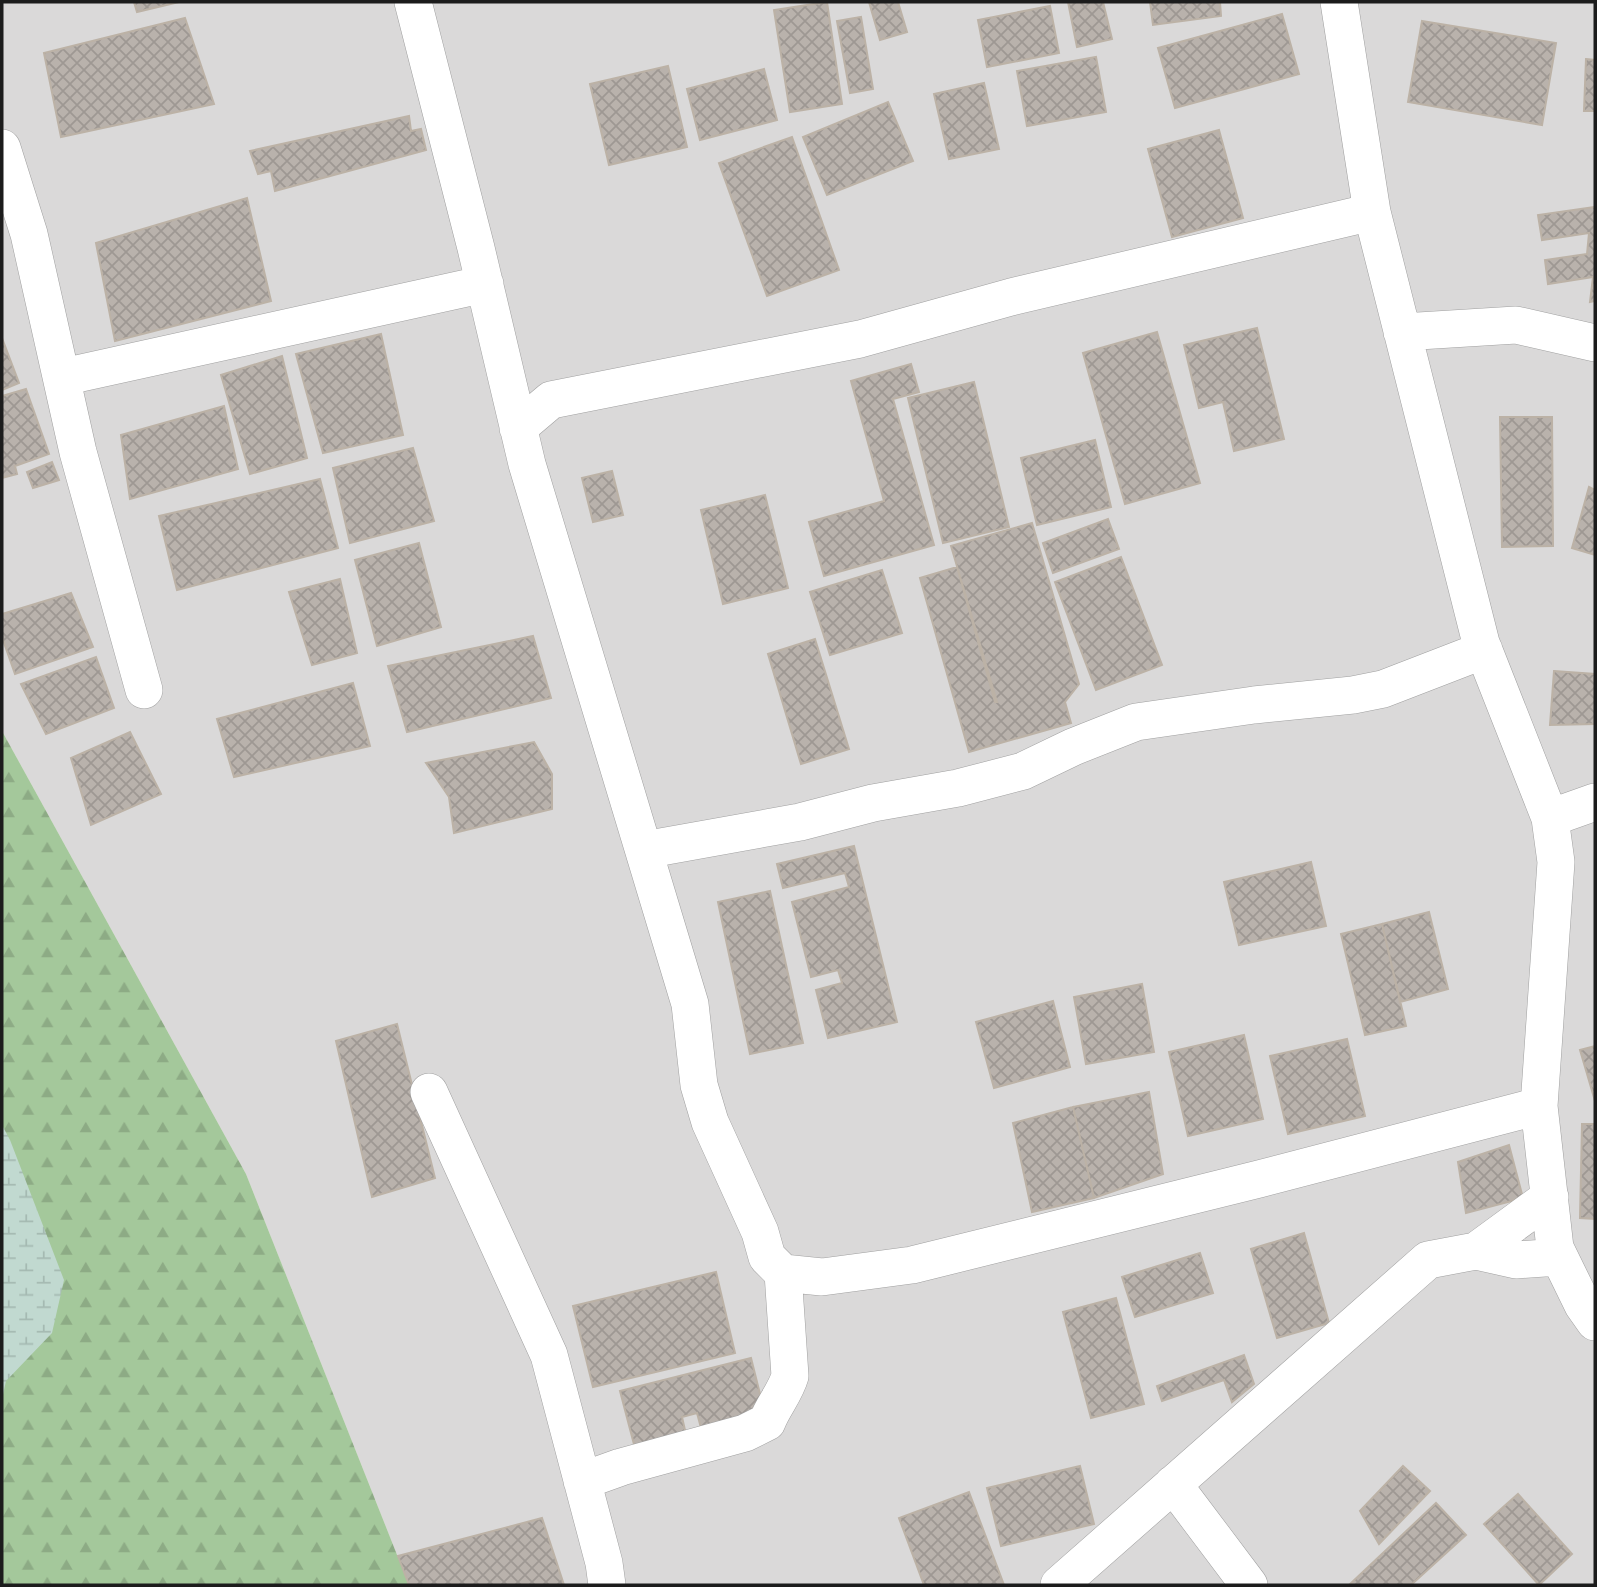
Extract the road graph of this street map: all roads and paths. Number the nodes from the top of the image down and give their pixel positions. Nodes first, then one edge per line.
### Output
1 (412, 2) edge
2 (1339, 2) edge
3 (2, 148) edge
4 (1372, 212) junction
5 (485, 284) junction
6 (1402, 332) junction
7 (1595, 344) edge
8 (505, 372) junction
9 (63, 377) junction
10 (551, 400) junction
11 (518, 428) junction
12 (1484, 650) junction
13 (144, 690) dead end
14 (1595, 802) edge
15 (1550, 818) junction
16 (644, 850) junction
17 (429, 1092) dead end
18 (1539, 1106) junction
19 (1550, 1197) junction
20 (1476, 1251) junction
21 (783, 1273) junction
22 (1576, 1274) edge
23 (1595, 1322) edge
24 (582, 1481) junction
25 (1173, 1484) junction
26 (607, 1585) edge
27 (1059, 1585) edge
28 (1249, 1585) edge

1 - 5 street
2 - 4 street
3 - 9 street
4 - 6 street
4 - 10 street
5 - 8 street
5 - 9 street
6 - 7 street
6 - 12 street
8 - 10 street
8 - 11 street
9 - 13 street
10 - 11 street
11 - 16 street
12 - 15 street
12 - 16 street
14 - 15 street
15 - 18 street
16 - 21 street
17 - 24 street
18 - 19 street
18 - 21 street
19 - 20 street
19 - 22 street
20 - 22 street
20 - 25 street
21 - 24 street
22 - 23 street
24 - 26 street
25 - 27 street
25 - 28 street

